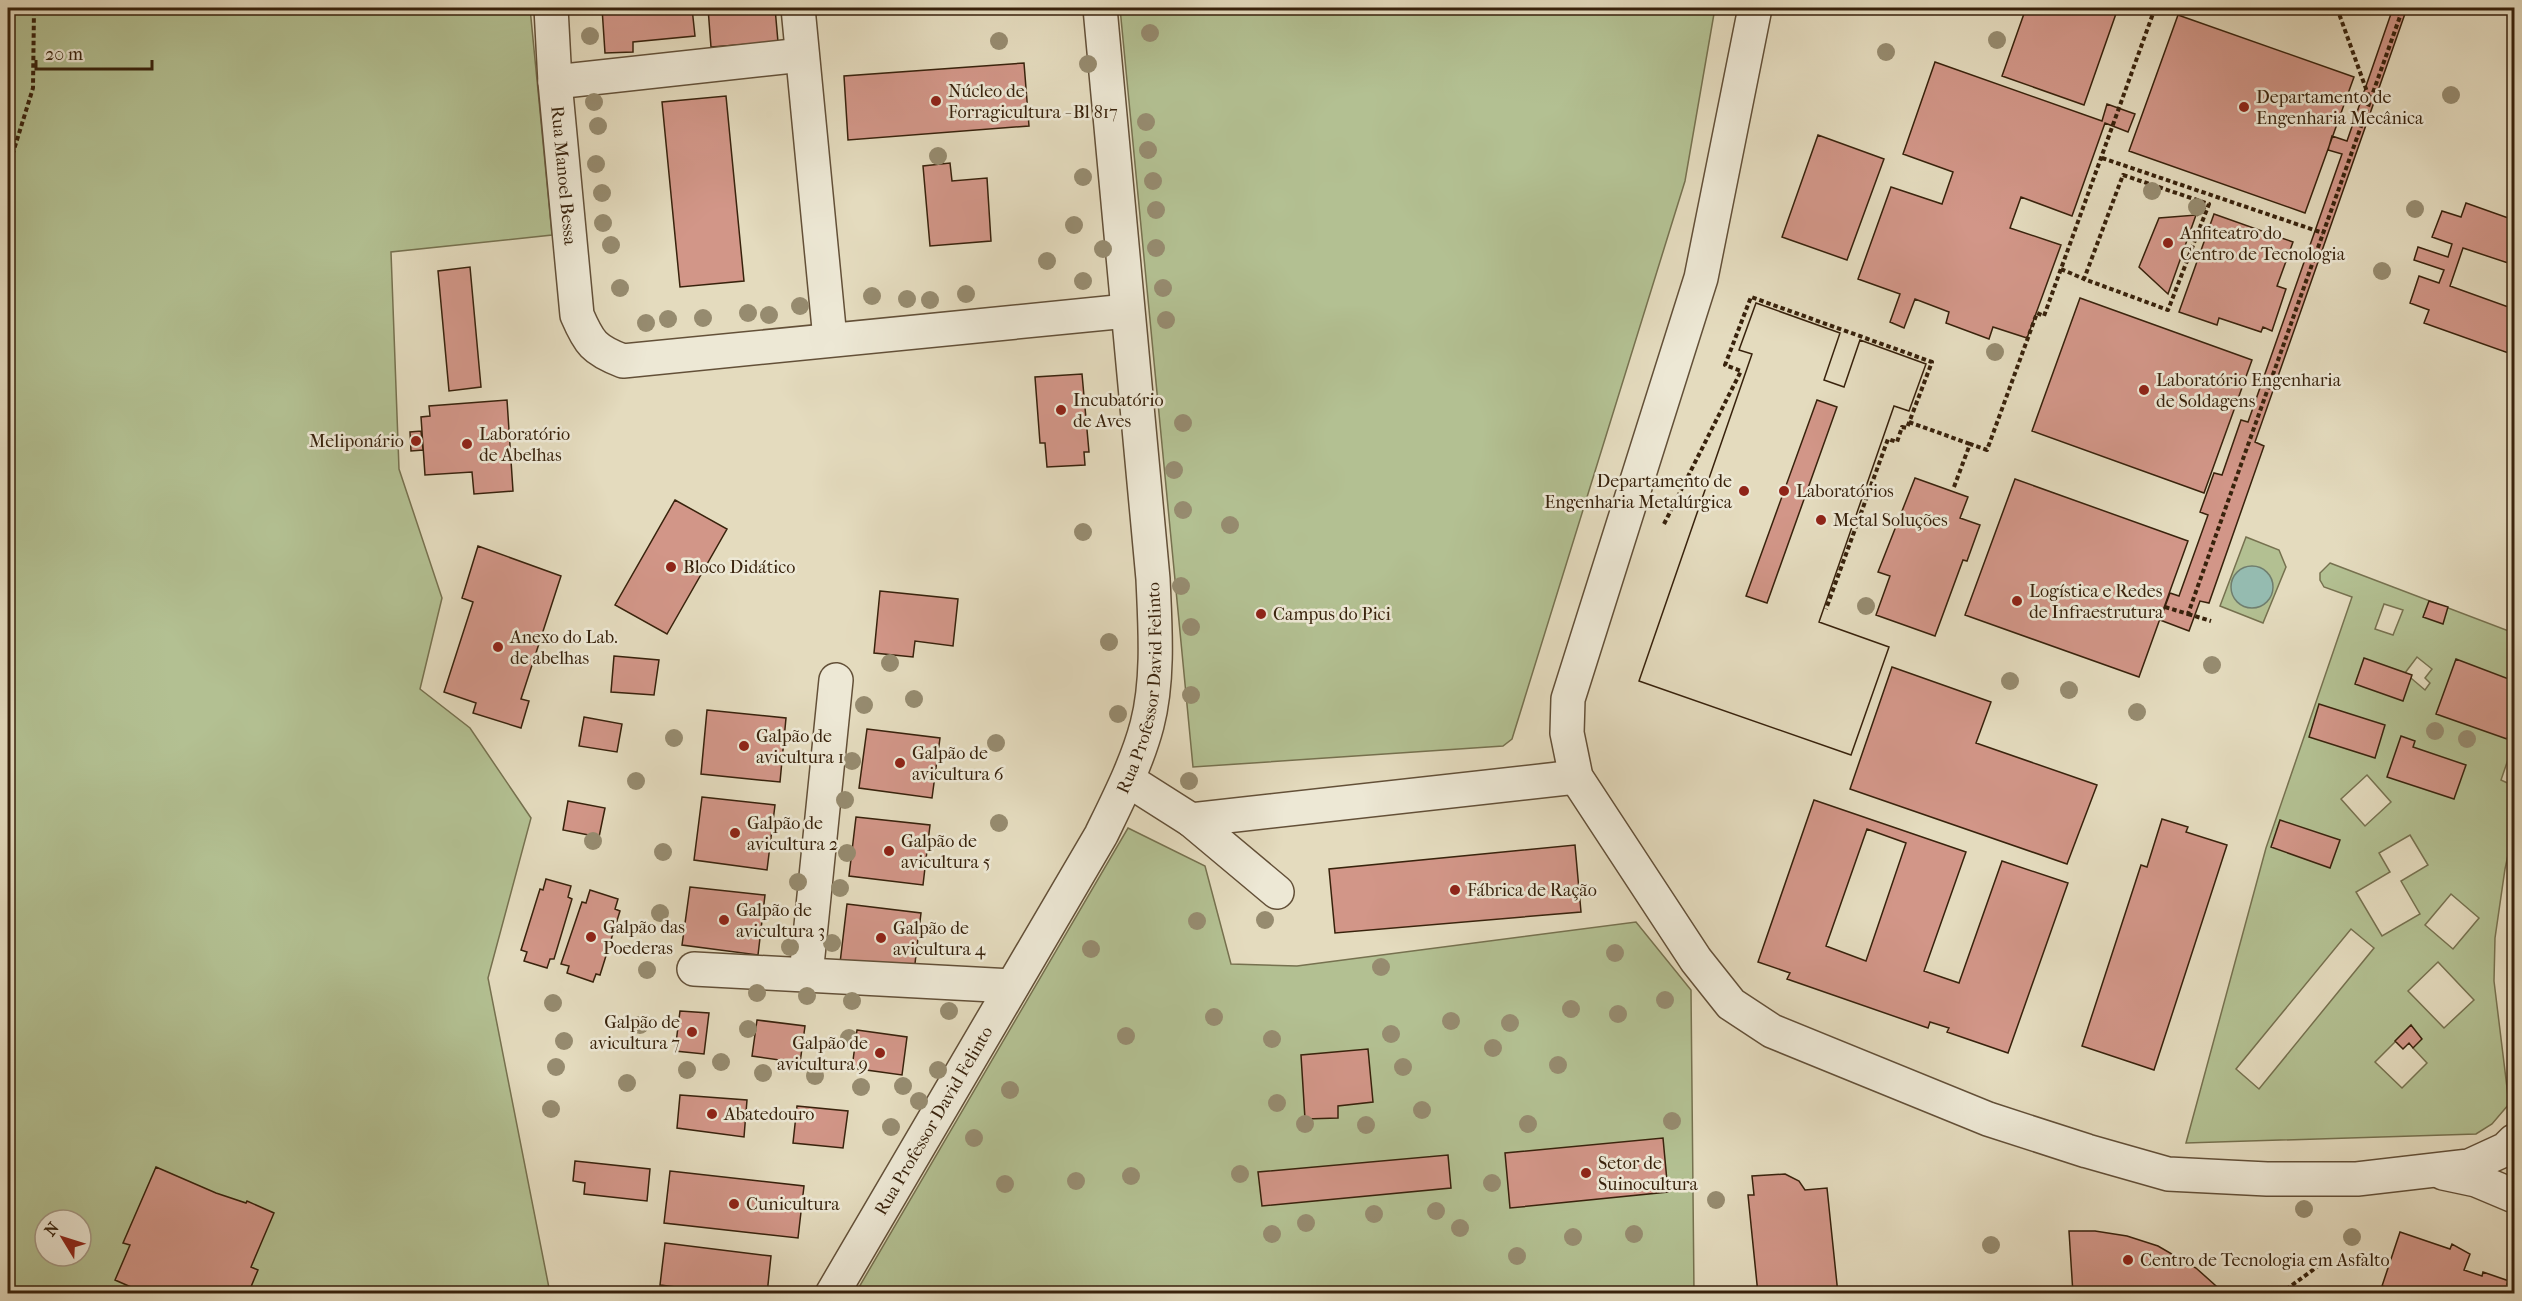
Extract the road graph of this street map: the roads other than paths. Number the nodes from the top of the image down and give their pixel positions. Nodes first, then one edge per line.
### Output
1 (551, 8) edge
2 (798, 8) edge
3 (1100, 8) edge
4 (1755, 8) edge
5 (802, 55) junction
6 (555, 82) junction
7 (1127, 311) junction
8 (830, 339) junction
9 (836, 680) dead end
10 (1576, 777) junction
11 (1128, 780) junction
12 (1191, 820) junction
13 (1277, 892) dead end
14 (694, 969) dead end
15 (806, 975) junction
16 (1012, 986) junction
17 (2514, 1141) edge
18 (2424, 1170) junction
19 (2514, 1196) edge
20 (832, 1293) edge

1 - 6 street, Rua Manoel Bessa
2 - 5 street
3 - 7 street, Rua Professor David Felinto
4 - 10 street
5 - 6 street
5 - 8 street
6 - 8 street, Rua Manoel Bessa
7 - 8 street
7 - 11 street, Rua Professor David Felinto
9 - 15 street
10 - 12 street
10 - 18 street
11 - 12 street
11 - 16 street, Rua Professor David Felinto
12 - 13 street
14 - 15 street
15 - 16 street
16 - 20 street, Rua Professor David Felinto
17 - 18 street
18 - 19 street

